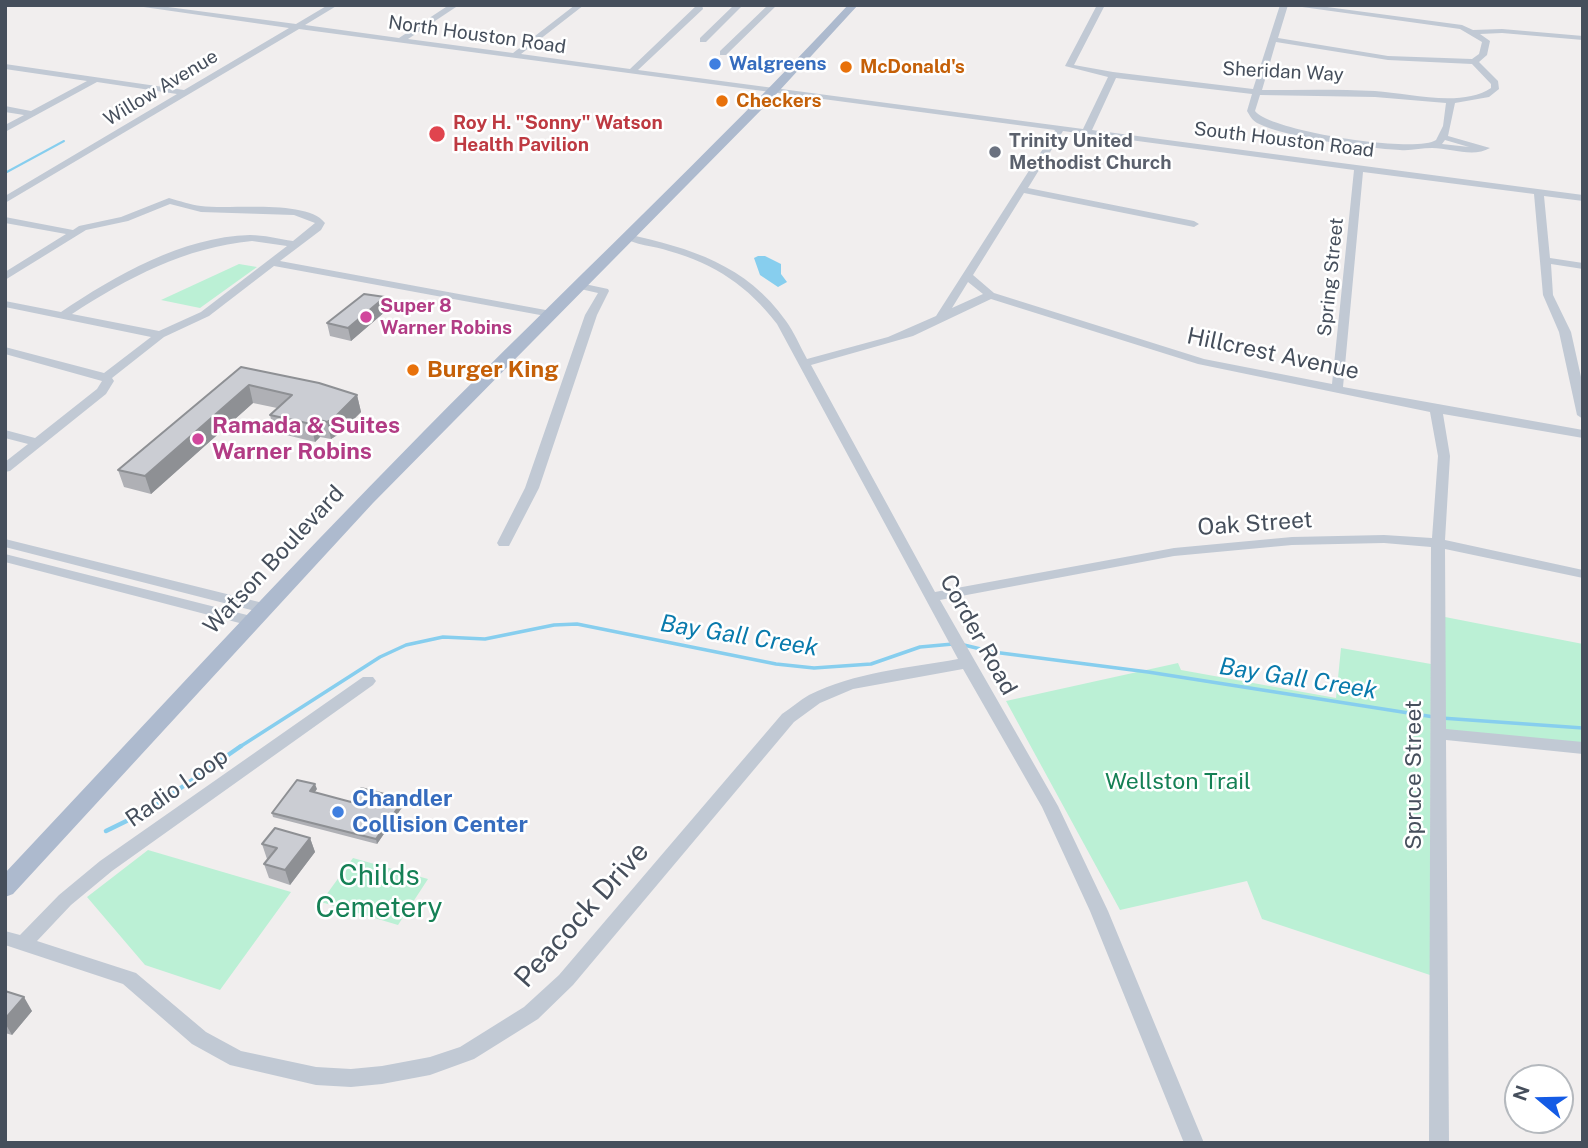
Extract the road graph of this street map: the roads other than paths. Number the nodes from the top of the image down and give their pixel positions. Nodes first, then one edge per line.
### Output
1 (134, 5) edge
2 (334, 5) edge
3 (455, 5) edge
4 (580, 5) edge
5 (739, 5) edge
6 (772, 5) edge
7 (853, 5) edge
8 (1101, 5) edge
9 (1284, 5) edge
10 (1292, 5) edge
11 (167, 7) edge
12 (700, 7) dead end
13 (1363, 9) edge
14 (297, 27) junction
15 (1475, 32) junction
16 (1583, 38) edge
17 (1272, 39) junction
18 (703, 40) dead end
19 (400, 41) junction
20 (723, 53) dead end
21 (514, 56) junction
22 (1474, 62) junction
23 (5, 66) edge
24 (631, 72) junction
25 (1113, 75) junction
26 (97, 79) junction
27 (773, 91) junction
28 (1255, 92) junction
29 (187, 93) junction
30 (1451, 101) junction
31 (5, 109) edge
32 (33, 114) junction
33 (5, 129) edge
34 (1060, 129) junction
35 (1086, 133) junction
36 (1443, 137) junction
37 (1434, 146) junction
38 (1359, 167) junction
39 (1020, 189) junction
40 (1539, 192) junction
41 (1583, 198) edge
42 (5, 200) edge
43 (5, 220) edge
44 (1194, 224) dead end
45 (74, 233) junction
46 (628, 237) junction
47 (295, 245) junction
48 (1545, 260) junction
49 (274, 264) junction
50 (1583, 266) edge
51 (967, 276) junction
52 (5, 277) edge
53 (580, 286) junction
54 (990, 295) junction
55 (5, 304) edge
56 (551, 314) junction
57 (62, 316) junction
58 (940, 318) junction
59 (160, 335) junction
60 (5, 350) edge
61 (805, 363) junction
62 (106, 377) junction
63 (1337, 390) junction
64 (1436, 409) junction
65 (1583, 415) edge
66 (5, 434) edge
67 (1583, 434) edge
68 (37, 442) junction
69 (5, 468) edge
70 (504, 542) dead end
71 (5, 543) edge
72 (1437, 543) junction
73 (5, 558) edge
74 (1583, 574) edge
75 (932, 597) junction
76 (257, 615) junction
77 (967, 663) junction
78 (368, 681) dead end
79 (1438, 732) junction
80 (1583, 748) edge
81 (5, 888) edge
82 (14, 941) edge
83 (1195, 1143) edge
84 (1439, 1143) edge

1 - 11 street, North Houston Road
2 - 14 street, Willow Avenue
3 - 19 street
4 - 21 street
5 - 18 street
6 - 20 street
7 - 27 main road, Watson Boulevard
8 - 25 street, Sheridan Way
9 - 17 street
10 - 13 street
11 - 14 street, North Houston Road
12 - 24 street
13 - 15 street
14 - 19 street, North Houston Road
14 - 29 street, Willow Avenue
15 - 16 street
15 - 22 street
17 - 22 street
17 - 28 street
19 - 21 street, North Houston Road
21 - 24 street, North Houston Road
22 - 30 street, Sheridan Way
23 - 26 street
24 - 27 street, North Houston Road
25 - 28 street, Sheridan Way
25 - 35 street
26 - 29 street
26 - 32 street
27 - 34 street, South Houston Road
27 - 46 main road, Watson Boulevard
28 - 30 street, Sheridan Way
28 - 37 street
29 - 42 street, Willow Avenue
30 - 36 street
31 - 32 street
32 - 33 street
34 - 35 street, South Houston Road
34 - 39 street
35 - 38 street, South Houston Road
36 - 37 street
36 - 37 street
38 - 40 street, South Houston Road
38 - 63 street, Spring Street
39 - 44 street
39 - 51 street
40 - 41 street, South Houston Road
40 - 48 street
43 - 45 street
45 - 47 street
45 - 52 street
46 - 53 main road, Watson Boulevard
46 - 61 street, Corder Road
47 - 49 street
47 - 57 street
48 - 50 street
48 - 65 street
49 - 56 street
49 - 59 street
51 - 54 street, Hillcrest Avenue
51 - 58 street
53 - 56 main road, Watson Boulevard
53 - 70 street
54 - 58 street
54 - 63 street, Hillcrest Avenue
55 - 57 street
56 - 76 main road, Watson Boulevard
57 - 59 street
58 - 61 street
59 - 62 street
60 - 62 street
61 - 75 street, Corder Road
62 - 68 street
63 - 64 street, Hillcrest Avenue
64 - 67 street, Hillcrest Avenue
64 - 72 street, Spruce Street
66 - 68 street
68 - 69 street
71 - 76 street
72 - 74 street, Oak Street
72 - 75 street, Oak Street
72 - 79 street, Spruce Street
73 - 76 street
75 - 77 street, Corder Road
76 - 81 main road, Watson Boulevard
77 - 82 street, Peacock Drive
77 - 83 street, Corder Road
78 - 82 street, Radio Loop
79 - 80 street
79 - 84 street, Spruce Street

